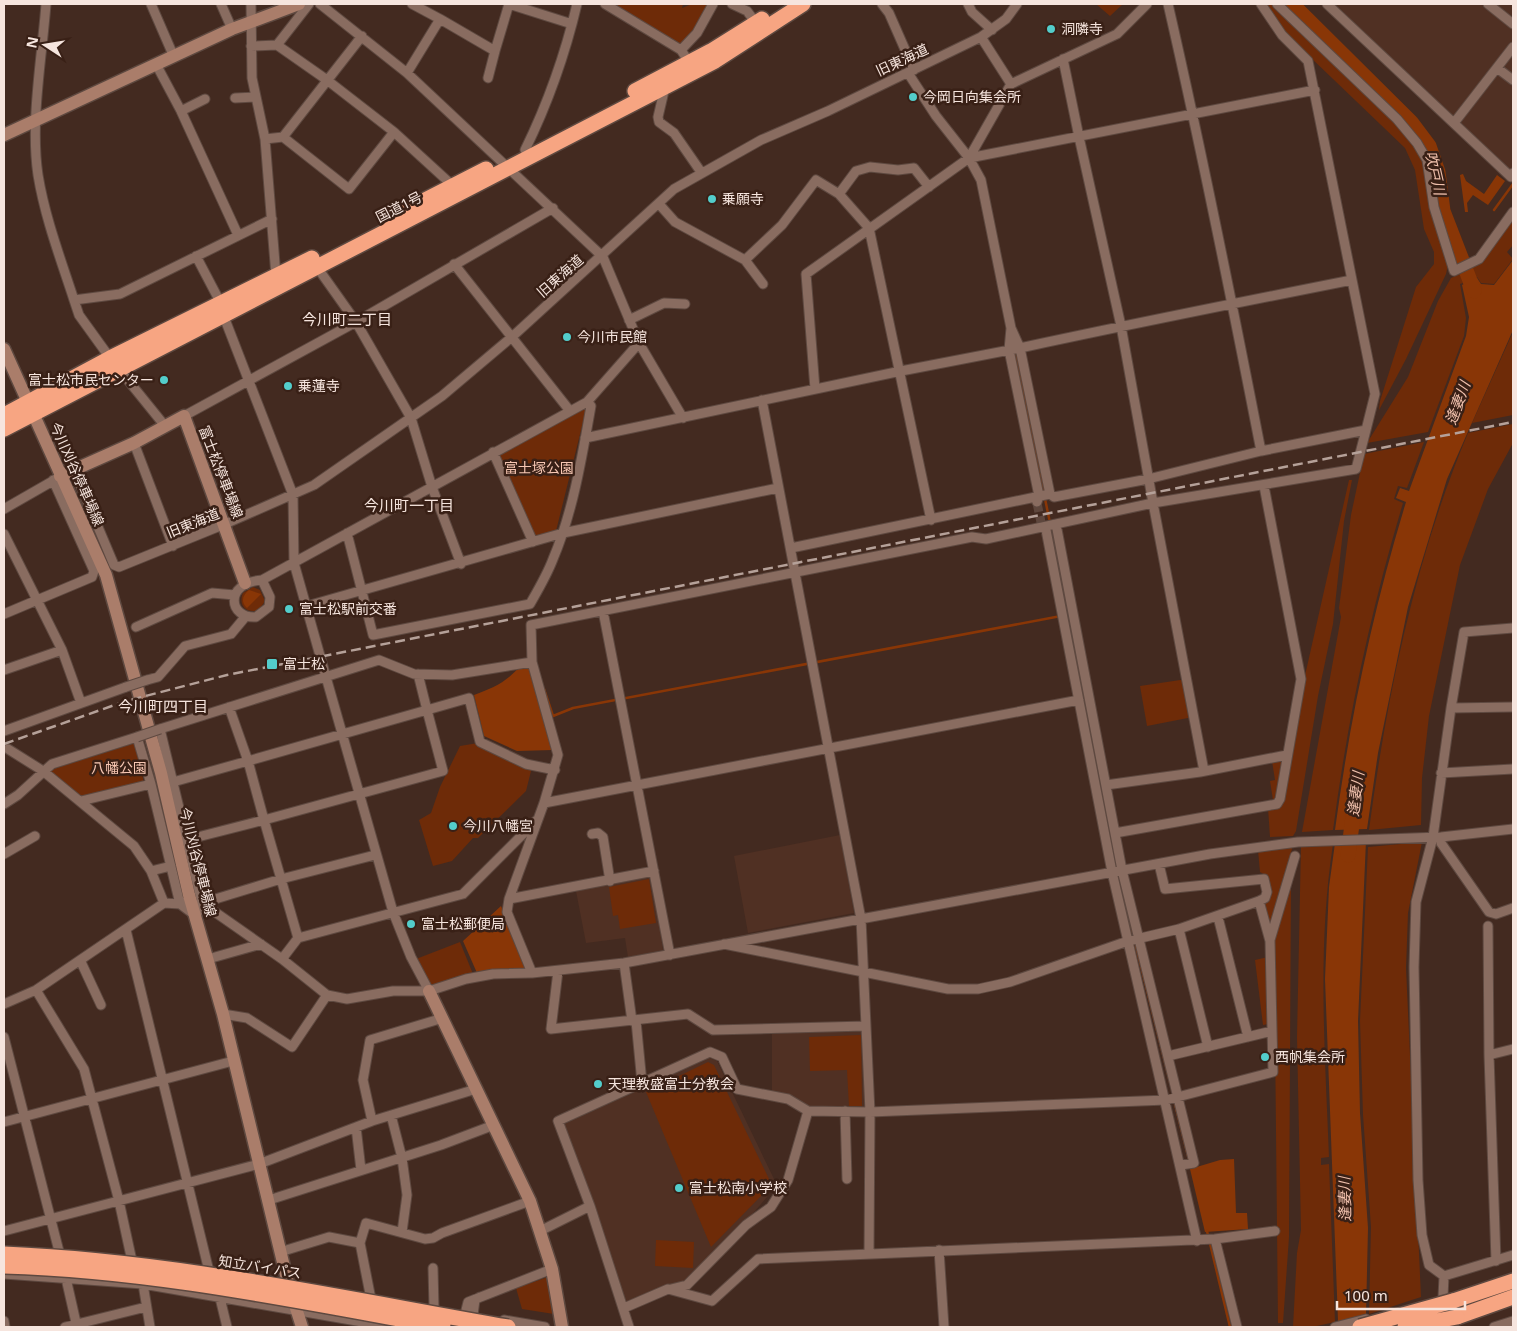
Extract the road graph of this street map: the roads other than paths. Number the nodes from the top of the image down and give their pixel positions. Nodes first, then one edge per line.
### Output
1 (46, 4) edge
2 (151, 4) edge
3 (221, 4) edge
4 (251, 4) edge
5 (299, 4) edge
6 (309, 4) edge
7 (320, 4) edge
8 (412, 4) edge
9 (577, 4) edge
10 (605, 4) edge
11 (713, 4) edge
12 (732, 4) edge
13 (786, 4) edge
14 (804, 4) edge
15 (882, 4) edge
16 (968, 4) edge
17 (1017, 4) edge
18 (1147, 4) edge
19 (1168, 4) edge
20 (1261, 4) edge
21 (1277, 4) edge
22 (1327, 4) edge
23 (1488, 4) edge
24 (440, 19) junction
25 (250, 22) junction
26 (756, 23) junction
27 (572, 24) junction
28 (1513, 24) edge
29 (232, 29) junction
30 (992, 30) junction
31 (362, 36) junction
32 (981, 37) junction
33 (277, 45) junction
34 (251, 46) junction
35 (1513, 47) edge
36 (495, 52) junction
37 (685, 56) junction
38 (174, 57) junction
39 (1064, 59) junction
40 (157, 66) junction
41 (1497, 68) junction
42 (911, 72) junction
43 (407, 73) junction
44 (488, 78) dead end
45 (327, 80) junction
46 (1513, 80) edge
47 (1012, 84) junction
48 (665, 87) junction
49 (1315, 90) junction
50 (256, 97) junction
51 (235, 98) dead end
52 (204, 99) dead end
53 (182, 111) junction
54 (1193, 114) junction
55 (36, 120) junction
56 (1454, 123) junction
57 (394, 132) junction
58 (4, 135) edge
59 (283, 137) junction
60 (1079, 137) junction
61 (265, 139) junction
62 (526, 150) junction
63 (969, 158) junction
64 (506, 165) junction
65 (701, 172) junction
66 (1513, 173) edge
67 (452, 185) junction
68 (928, 187) junction
69 (839, 194) junction
70 (659, 204) junction
71 (552, 208) junction
72 (1513, 212) edge
73 (272, 219) junction
74 (869, 228) junction
75 (238, 235) junction
76 (196, 256) junction
77 (603, 256) junction
78 (745, 260) junction
79 (454, 264) junction
80 (317, 267) junction
81 (276, 276) junction
82 (1352, 280) junction
83 (763, 284) dead end
84 (217, 296) dead end
85 (74, 300) junction
86 (685, 304) dead end
87 (1232, 304) junction
88 (629, 320) junction
89 (226, 322) dead end
90 (356, 322) junction
91 (1121, 326) junction
92 (1010, 328) junction
93 (513, 336) junction
94 (639, 343) junction
95 (1020, 348) junction
96 (4, 349) edge
97 (1009, 350) junction
98 (110, 358) junction
99 (121, 370) junction
100 (901, 371) junction
101 (250, 382) junction
102 (815, 389) junction
103 (762, 400) junction
104 (586, 402) junction
105 (30, 408) junction
106 (570, 411) junction
107 (4, 415) edge
108 (184, 416) junction
109 (411, 418) junction
110 (683, 418) junction
111 (165, 426) junction
112 (4, 430) edge
113 (1366, 430) junction
114 (585, 438) junction
115 (134, 443) junction
116 (493, 452) junction
117 (1261, 452) junction
118 (74, 470) junction
119 (57, 478) junction
120 (1148, 479) junction
121 (1264, 486) junction
122 (432, 487) junction
123 (778, 488) junction
124 (293, 494) junction
125 (1050, 494) junction
126 (1038, 500) junction
127 (1153, 504) junction
128 (4, 509) edge
129 (931, 520) junction
130 (226, 524) junction
131 (1056, 524) junction
132 (1042, 527) junction
133 (347, 533) junction
134 (563, 533) junction
135 (4, 534) edge
136 (533, 542) junction
137 (173, 546) junction
138 (791, 548) junction
139 (294, 563) junction
140 (461, 564) junction
141 (795, 572) junction
142 (262, 580) junction
143 (245, 583) junction
144 (362, 592) junction
145 (235, 595) junction
146 (38, 599) junction
147 (307, 606) junction
148 (603, 611) junction
149 (4, 614) edge
150 (246, 616) junction
151 (136, 626) dead end
152 (1513, 628) edge
153 (62, 650) junction
154 (532, 662) junction
155 (4, 670) edge
156 (418, 674) junction
157 (326, 677) junction
158 (1079, 700) junction
159 (81, 703) junction
160 (229, 707) junction
161 (1513, 707) edge
162 (1450, 708) junction
163 (427, 710) junction
164 (160, 729) junction
165 (4, 730) edge
166 (342, 734) junction
167 (137, 737) junction
168 (828, 748) junction
169 (8, 749) dead end
170 (1287, 755) junction
171 (248, 761) junction
172 (1513, 769) edge
173 (555, 770) junction
174 (42, 771) junction
175 (1204, 771) junction
176 (1441, 773) junction
177 (173, 782) junction
178 (151, 784) junction
179 (1106, 785) junction
180 (636, 786) junction
181 (360, 794) junction
182 (81, 801) junction
183 (544, 803) junction
184 (4, 804) edge
185 (539, 817) junction
186 (264, 820) junction
187 (1513, 829) edge
188 (1115, 832) junction
189 (592, 834) dead end
190 (34, 836) dead end
191 (1437, 837) junction
192 (186, 840) junction
193 (4, 854) edge
194 (375, 855) junction
195 (1294, 856) dead end
196 (1159, 864) junction
197 (171, 866) junction
198 (1122, 870) junction
199 (151, 871) junction
200 (654, 872) junction
201 (1112, 872) junction
202 (282, 879) junction
203 (610, 881) junction
204 (509, 899) junction
205 (1259, 901) junction
206 (164, 903) junction
207 (192, 905) junction
208 (1513, 908) edge
209 (393, 912) junction
210 (1218, 917) junction
211 (861, 919) junction
212 (1488, 926) dead end
213 (1179, 929) junction
214 (126, 930) junction
215 (298, 938) junction
216 (1139, 939) junction
217 (1128, 941) junction
218 (1270, 941) junction
219 (261, 944) junction
220 (724, 944) junction
221 (670, 955) junction
222 (208, 959) junction
223 (282, 959) junction
224 (81, 962) junction
225 (624, 963) junction
226 (864, 970) junction
227 (558, 971) junction
228 (532, 973) junction
229 (36, 990) junction
230 (429, 991) junction
231 (327, 995) junction
232 (4, 1004) edge
233 (101, 1005) dead end
234 (223, 1014) junction
235 (443, 1018) junction
236 (634, 1021) junction
237 (866, 1026) junction
238 (1272, 1031) junction
239 (4, 1037) edge
240 (1248, 1037) junction
241 (1208, 1047) junction
242 (1513, 1049) edge
243 (1489, 1055) junction
244 (1168, 1056) junction
245 (233, 1061) junction
246 (161, 1081) junction
247 (642, 1083) junction
248 (476, 1089) junction
249 (1180, 1098) junction
250 (93, 1099) junction
251 (1166, 1100) junction
252 (808, 1112) junction
253 (846, 1112) junction
254 (870, 1112) junction
255 (391, 1116) junction
256 (24, 1117) junction
257 (4, 1122) edge
258 (372, 1122) junction
259 (494, 1124) junction
260 (356, 1127) junction
261 (402, 1158) junction
262 (259, 1164) junction
263 (1181, 1165) junction
264 (360, 1170) junction
265 (847, 1179) dead end
266 (188, 1183) junction
267 (269, 1200) junction
268 (119, 1201) junction
269 (530, 1201) junction
270 (590, 1206) junction
271 (51, 1218) junction
272 (4, 1231) edge
273 (540, 1231) junction
274 (1275, 1231) dead end
275 (402, 1232) junction
276 (1215, 1239) junction
277 (1197, 1241) junction
278 (360, 1243) junction
279 (938, 1250) junction
280 (4, 1252) edge
281 (280, 1252) junction
282 (869, 1252) junction
283 (60, 1254) junction
284 (1513, 1255) edge
285 (132, 1261) junction
286 (1496, 1261) junction
287 (4, 1266) edge
288 (433, 1268) dead end
289 (552, 1269) junction
290 (209, 1271) junction
291 (4, 1274) edge
292 (1444, 1276) junction
293 (66, 1278) junction
294 (1513, 1282) edge
295 (288, 1283) junction
296 (143, 1284) junction
297 (668, 1289) junction
298 (1513, 1297) edge
299 (220, 1298) junction
300 (371, 1299) junction
301 (1448, 1299) junction
302 (1513, 1304) edge
303 (146, 1307) junction
304 (434, 1308) junction
305 (624, 1308) junction
306 (297, 1310) junction
307 (469, 1314) junction
308 (4, 1321) edge
309 (1513, 1321) edge
310 (1366, 1322) edge
311 (1451, 1322) edge
312 (77, 1326) edge
313 (5, 1327) edge
314 (65, 1327) edge
315 (150, 1327) edge
316 (227, 1327) edge
317 (302, 1327) edge
318 (385, 1327) edge
319 (443, 1327) edge
320 (508, 1327) edge
321 (545, 1327) edge
322 (562, 1327) edge
323 (629, 1327) edge
324 (944, 1327) edge
325 (1237, 1327) edge
326 (1334, 1327) edge
327 (1405, 1327) edge
328 (1494, 1327) edge

1 - 55 street
2 - 38 street
3 - 29 street
4 - 25 street
5 - 25 main road
6 - 33 street
7 - 31 street
8 - 24 street
9 - 27 street
10 - 37 street
11 - 37 street
12 - 26 street
13 - 26 highway, 国道1号
14 - 48 highway, 国道1号
15 - 42 street
16 - 30 street
17 - 30 street, 旧東海道
18 - 39 street
19 - 54 street
20 - 49 street
21 - 72 street
22 - 56 street
23 - 28 street
24 - 36 street
24 - 43 street
25 - 29 main road
25 - 34 street
26 - 37 highway, 国道1号
27 - 36 street
27 - 62 street
29 - 38 main road
30 - 32 street, 旧東海道
31 - 43 street
31 - 45 street
32 - 42 street, 旧東海道
32 - 47 street
33 - 34 street
33 - 45 street
34 - 50 street
35 - 41 street
36 - 44 street
37 - 62 highway, 国道1号
38 - 40 main road
39 - 47 street
39 - 60 street
40 - 53 street
40 - 55 main road
41 - 46 street
41 - 56 street
42 - 63 street
42 - 65 street, 旧東海道
43 - 64 street
45 - 57 street
45 - 59 street
47 - 63 street
48 - 64 highway, 国道1号
48 - 65 street
49 - 54 street
49 - 82 street
50 - 51 street
50 - 61 street
52 - 53 street
53 - 75 street
54 - 60 street
54 - 87 street
55 - 58 main road
55 - 85 street
56 - 66 street
57 - 59 street
57 - 67 street
59 - 61 street
60 - 63 street
60 - 91 street
61 - 73 street
62 - 64 highway, 国道1号
63 - 68 street
63 - 92 street
64 - 67 highway, 国道1号
64 - 71 street
64 - 80 highway, 国道1号
65 - 70 street, 旧東海道
67 - 81 highway, 国道1号
68 - 69 street
68 - 74 street
69 - 74 street
69 - 78 street
70 - 77 street, 旧東海道
70 - 78 street
71 - 77 street
71 - 79 street
73 - 75 street
73 - 81 street
74 - 100 street
74 - 102 street
75 - 76 street
76 - 84 street
76 - 85 street
77 - 88 street
77 - 93 street, 旧東海道
78 - 83 street
79 - 90 street
79 - 93 street
80 - 90 street
80 - 99 highway, 国道1号
81 - 98 highway, 国道1号
82 - 87 street
82 - 113 street
85 - 98 street
86 - 88 street
87 - 91 street
87 - 117 street
88 - 94 street
89 - 101 street
90 - 101 street
90 - 109 street
91 - 95 street
91 - 120 street
92 - 95 street
92 - 97 street
93 - 106 street
93 - 109 street, 旧東海道
94 - 104 street
94 - 110 street
95 - 97 street
95 - 125 street
96 - 105 main road
97 - 100 street
97 - 126 street
98 - 99 street
98 - 105 highway, 国道1号
99 - 105 highway, 国道1号
99 - 111 street
100 - 102 street
100 - 129 street
101 - 108 street
101 - 124 street
102 - 103 street
103 - 110 street
103 - 123 street
104 - 106 street
104 - 114 street
105 - 107 highway, 国道1号
105 - 112 highway, 国道1号
105 - 119 main road, 今川刈谷停車場線
106 - 116 street
108 - 111 main road, 富士松停車場線
108 - 130 main road, 富士松停車場線
109 - 122 street
109 - 124 street, 旧東海道
110 - 114 street
111 - 115 main road, 富士松停車場線
113 - 117 street
113 - 121 street
114 - 134 street
115 - 118 main road, 富士松停車場線
115 - 137 street
116 - 122 street
116 - 136 street
117 - 120 street
118 - 119 main road, 富士松停車場線
118 - 137 street, 旧東海道
119 - 128 street
119 - 146 street
119 - 207 main road, 今川刈谷停車場線
120 - 125 street
120 - 127 street
121 - 127 street
121 - 170 street
122 - 133 street
122 - 140 street
123 - 134 street
123 - 138 street
124 - 130 street, 旧東海道
124 - 139 street
125 - 126 street
126 - 129 street
127 - 131 street
127 - 175 street
129 - 138 street
130 - 137 street, 旧東海道
130 - 143 main road, 富士松停車場線
131 - 132 street
131 - 179 street
132 - 141 street
132 - 158 street
133 - 139 street
133 - 144 street
134 - 136 street
134 - 144 street
135 - 146 street
136 - 140 street
138 - 141 street
139 - 142 street
139 - 147 street
140 - 144 street
141 - 148 street
141 - 168 street
142 - 143 street
142 - 150 street
143 - 145 street
144 - 147 street
145 - 150 street
145 - 151 street
146 - 149 street
146 - 153 street
147 - 157 street
148 - 154 street
148 - 180 street
150 - 159 street, bridge
152 - 162 street
153 - 155 street
153 - 159 street
154 - 156 street
154 - 173 street
156 - 157 street
156 - 163 street
157 - 160 street
157 - 166 street
158 - 168 street
158 - 201 street
159 - 165 street
160 - 164 street
160 - 171 street
161 - 162 street
162 - 176 street
163 - 166 street
163 - 173 street
163 - 181 street
164 - 167 street, bridge
164 - 177 street
166 - 171 street
166 - 181 street
167 - 174 street
167 - 178 street
168 - 180 street
168 - 211 street
169 - 174 street
170 - 175 street
170 - 188 street
171 - 177 street
171 - 186 street
172 - 176 street
173 - 183 street
174 - 182 street
174 - 184 street
175 - 179 street
176 - 191 street
177 - 192 street
178 - 182 street
178 - 197 street
179 - 188 street
180 - 183 street
180 - 200 street
181 - 186 street
181 - 194 street
182 - 199 street
183 - 185 street
185 - 204 street
185 - 209 street
186 - 192 street
186 - 202 street
187 - 191 street
188 - 198 street
189 - 203 street
190 - 193 street
191 - 196 street
191 - 208 street
191 - 292 street
192 - 207 street
194 - 202 street
194 - 209 street
195 - 218 street
196 - 198 street
196 - 205 street
197 - 199 street
197 - 207 street
198 - 201 street
198 - 216 street
199 - 206 street
200 - 203 street
200 - 221 street
201 - 211 street
201 - 217 street
202 - 207 street
202 - 215 street
203 - 204 street
204 - 228 street
205 - 210 street
205 - 218 street
206 - 207 street
206 - 214 street
207 - 219 street
207 - 222 main road, 今川刈谷停車場線
209 - 215 street
209 - 230 street
210 - 213 street
210 - 240 street
211 - 220 street
211 - 226 street
212 - 243 street
213 - 216 street
213 - 241 street
214 - 224 street
214 - 246 street
215 - 223 street
216 - 217 street
216 - 244 street
217 - 226 street
217 - 251 street
218 - 238 street
219 - 222 street
219 - 223 street
220 - 221 street
220 - 226 street
221 - 225 street
222 - 234 main road, 今川刈谷停車場線
223 - 231 street
224 - 229 street
224 - 233 street
225 - 227 street
225 - 236 street
226 - 237 street
227 - 228 street
227 - 236 street
228 - 230 street
229 - 232 street
229 - 250 street
230 - 231 street
230 - 235 main road
231 - 234 street
234 - 245 main road, 今川刈谷停車場線
235 - 248 main road
235 - 258 street
236 - 237 street
236 - 247 street
237 - 254 street
238 - 240 street
238 - 249 street
239 - 256 street
240 - 241 street
241 - 244 street
242 - 243 street
243 - 286 street
244 - 249 street
245 - 246 street
245 - 262 main road, 今川刈谷停車場線
246 - 250 street
246 - 266 street
247 - 252 street
247 - 270 street
248 - 255 street
248 - 259 main road
249 - 251 street
249 - 263 street
250 - 256 street
250 - 268 street
251 - 254 street
251 - 263 street
252 - 253 street
252 - 297 street
253 - 254 street
253 - 265 street
254 - 282 street
255 - 258 street
255 - 261 street
256 - 257 street
256 - 271 street
258 - 260 street
259 - 261 street
259 - 269 main road
260 - 262 street
260 - 264 street
261 - 264 street
261 - 275 street
262 - 266 street
262 - 267 main road, 今川刈谷停車場線
263 - 277 street
264 - 267 street
266 - 268 street
266 - 290 street
267 - 281 main road, 今川刈谷停車場線
268 - 271 street
268 - 285 street
269 - 273 main road
269 - 275 street
270 - 273 street
270 - 305 street
271 - 272 street
271 - 283 street
273 - 289 main road
274 - 276 street
275 - 278 street
276 - 277 street
276 - 325 street
277 - 279 street
278 - 281 street
278 - 300 street
279 - 282 street
279 - 324 street
280 - 283 street
280 - 320 highway, 知立バイパス, bridge
281 - 295 main road, 今川刈谷停車場線
282 - 297 street
283 - 285 street
283 - 293 street
284 - 286 street
285 - 290 street
286 - 292 street
287 - 319 highway, 知立バイパス, bridge
288 - 304 street
289 - 307 street
289 - 322 main road
290 - 295 street
291 - 293 street
292 - 301 street
293 - 296 street
293 - 312 street
294 - 301 highway
295 - 300 street
295 - 306 main road, 今川刈谷停車場線
296 - 299 street
296 - 303 street
297 - 305 street
298 - 311 highway
299 - 306 street
299 - 316 street
300 - 304 street
301 - 310 highway, bridge
302 - 311 highway
303 - 312 street
303 - 315 street
304 - 307 street
305 - 323 street
306 - 317 main road, 今川刈谷停車場線
306 - 318 street
307 - 321 street
308 - 313 street
309 - 328 street
310 - 326 street
311 - 327 highway, bridge
312 - 314 street

